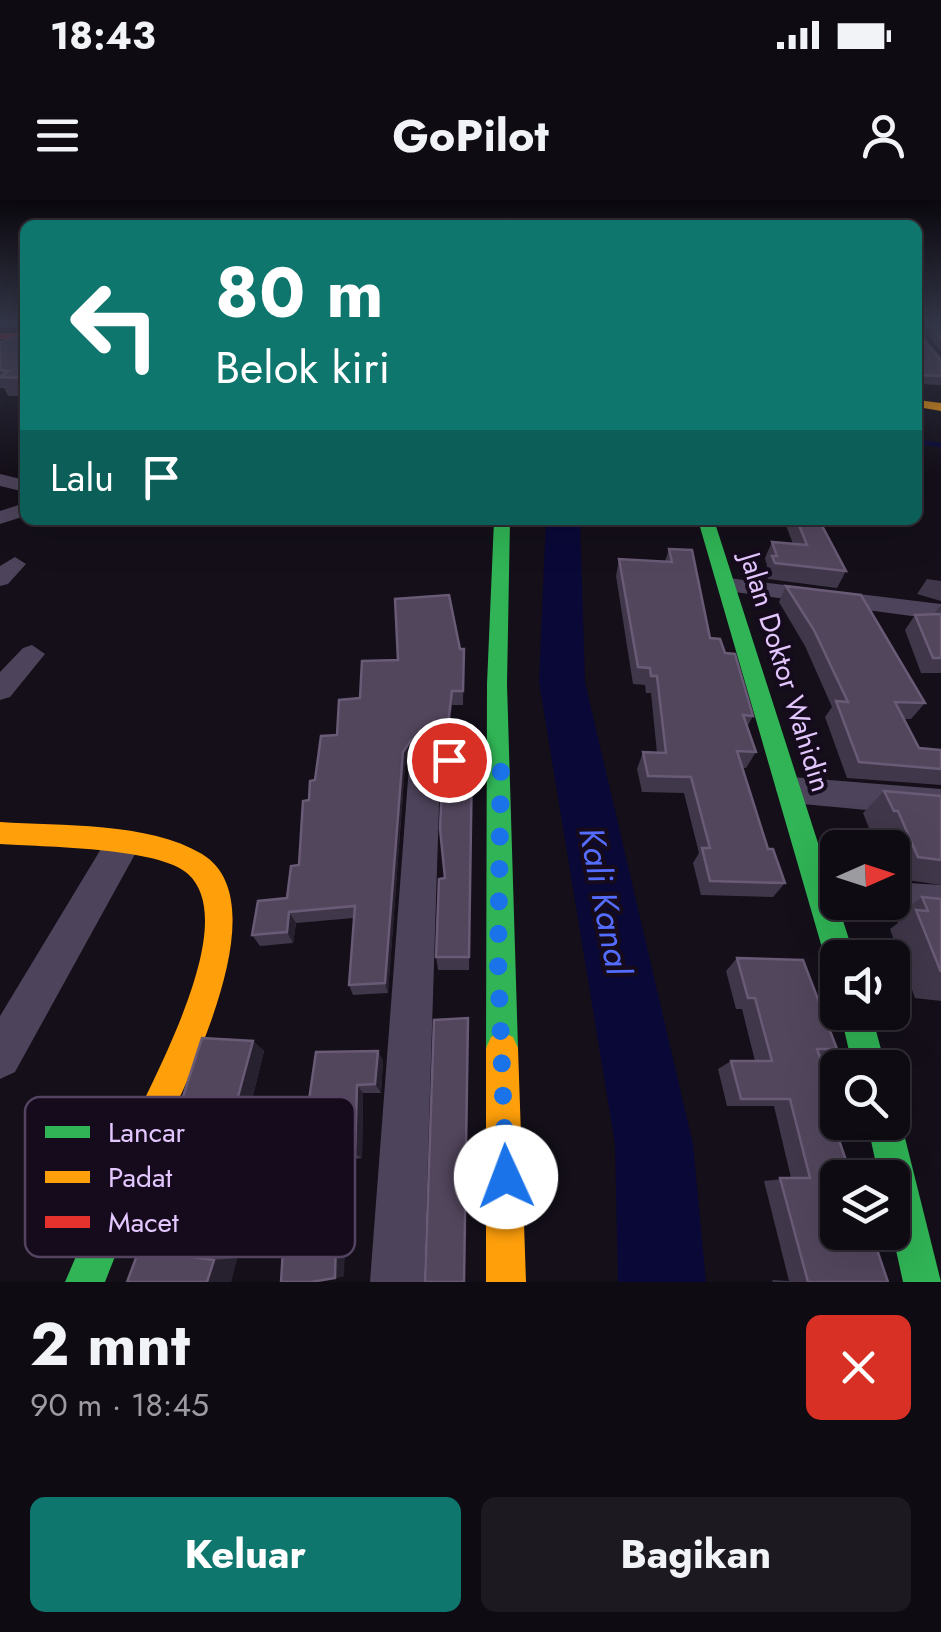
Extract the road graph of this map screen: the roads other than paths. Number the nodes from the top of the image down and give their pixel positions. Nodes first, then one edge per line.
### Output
1 (502, 525) edge
2 (708, 525) edge
3 (728, 586) junction
4 (941, 612) edge
5 (32, 654) dead end
6 (0, 690) edge
7 (501, 759) junction
8 (792, 790) junction
9 (941, 803) edge
10 (0, 833) edge
11 (122, 845) junction
12 (820, 867) edge
13 (910, 900) edge
14 (941, 902) edge
15 (0, 1057) edge
16 (164, 1097) edge
17 (890, 1143) edge
18 (941, 1178) edge
19 (97, 1257) edge
20 (86, 1282) edge
21 (396, 1282) edge
22 (506, 1282) edge
23 (923, 1282) edge

1 - 7 street
2 - 3 street, Jalan Doktor Wahidin
3 - 4 street
3 - 8 street, Jalan Doktor Wahidin
5 - 6 street
7 - 21 street
7 - 22 street
8 - 9 street
8 - 12 street, Jalan Doktor Wahidin
10 - 11 street
11 - 15 street
11 - 16 street
13 - 14 street
17 - 18 street
17 - 23 street
19 - 20 street

